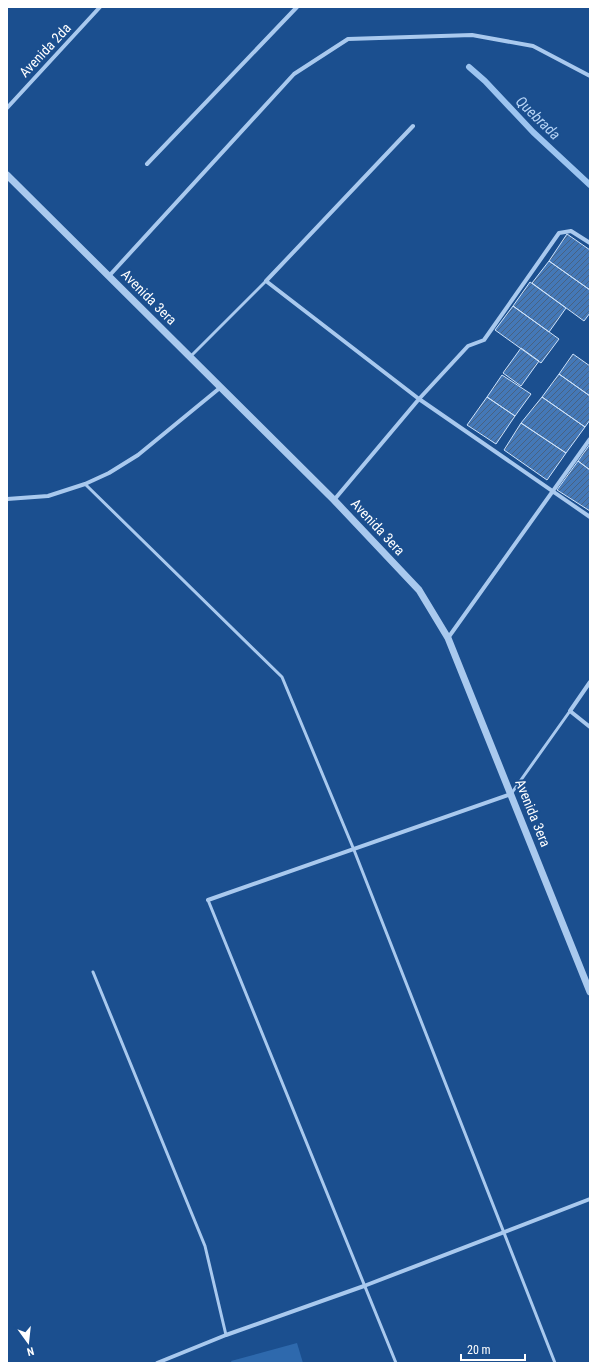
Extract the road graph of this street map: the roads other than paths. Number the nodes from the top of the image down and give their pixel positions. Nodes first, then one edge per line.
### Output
1 (100, 7) edge
2 (297, 7) edge
3 (590, 76) edge
4 (7, 108) edge
5 (414, 126) dead end
6 (147, 164) dead end
7 (7, 175) edge
8 (590, 243) edge
9 (109, 276) junction
10 (266, 281) junction
11 (191, 356) junction
12 (222, 387) junction
13 (419, 399) junction
14 (590, 439) edge
15 (84, 484) junction
16 (552, 490) junction
17 (7, 499) edge
18 (334, 500) junction
19 (590, 517) edge
20 (448, 638) junction
21 (590, 682) edge
22 (570, 711) junction
23 (590, 727) edge
24 (511, 794) junction
25 (354, 850) junction
26 (208, 900) joint
27 (93, 972) dead end
28 (590, 992) edge
29 (590, 1199) edge
30 (503, 1233) junction
31 (364, 1286) junction
32 (226, 1335) junction
33 (157, 1363) edge
34 (396, 1363) edge
35 (555, 1363) edge

1 - 4 street, Avenida 2da
2 - 6 street
3 - 9 street
5 - 10 street
7 - 9 street, Avenida 3era
8 - 13 street
9 - 11 street, Avenida 3era
10 - 11 lane
10 - 13 street
11 - 12 street, Avenida 3era
12 - 15 street
12 - 18 street, Avenida 3era
13 - 16 street
13 - 18 street
14 - 16 street
15 - 17 street
15 - 25 lane
16 - 19 street
16 - 20 street
18 - 20 street, Avenida 3era
20 - 24 street, Avenida 3era
21 - 22 street
22 - 23 street
22 - 24 lane
24 - 25 street
24 - 28 street, Avenida 3era
25 - 26 street
25 - 30 lane
26 - 31 lane
27 - 32 lane
29 - 30 street
30 - 31 street
30 - 35 lane
31 - 32 street
31 - 34 lane
32 - 33 street

